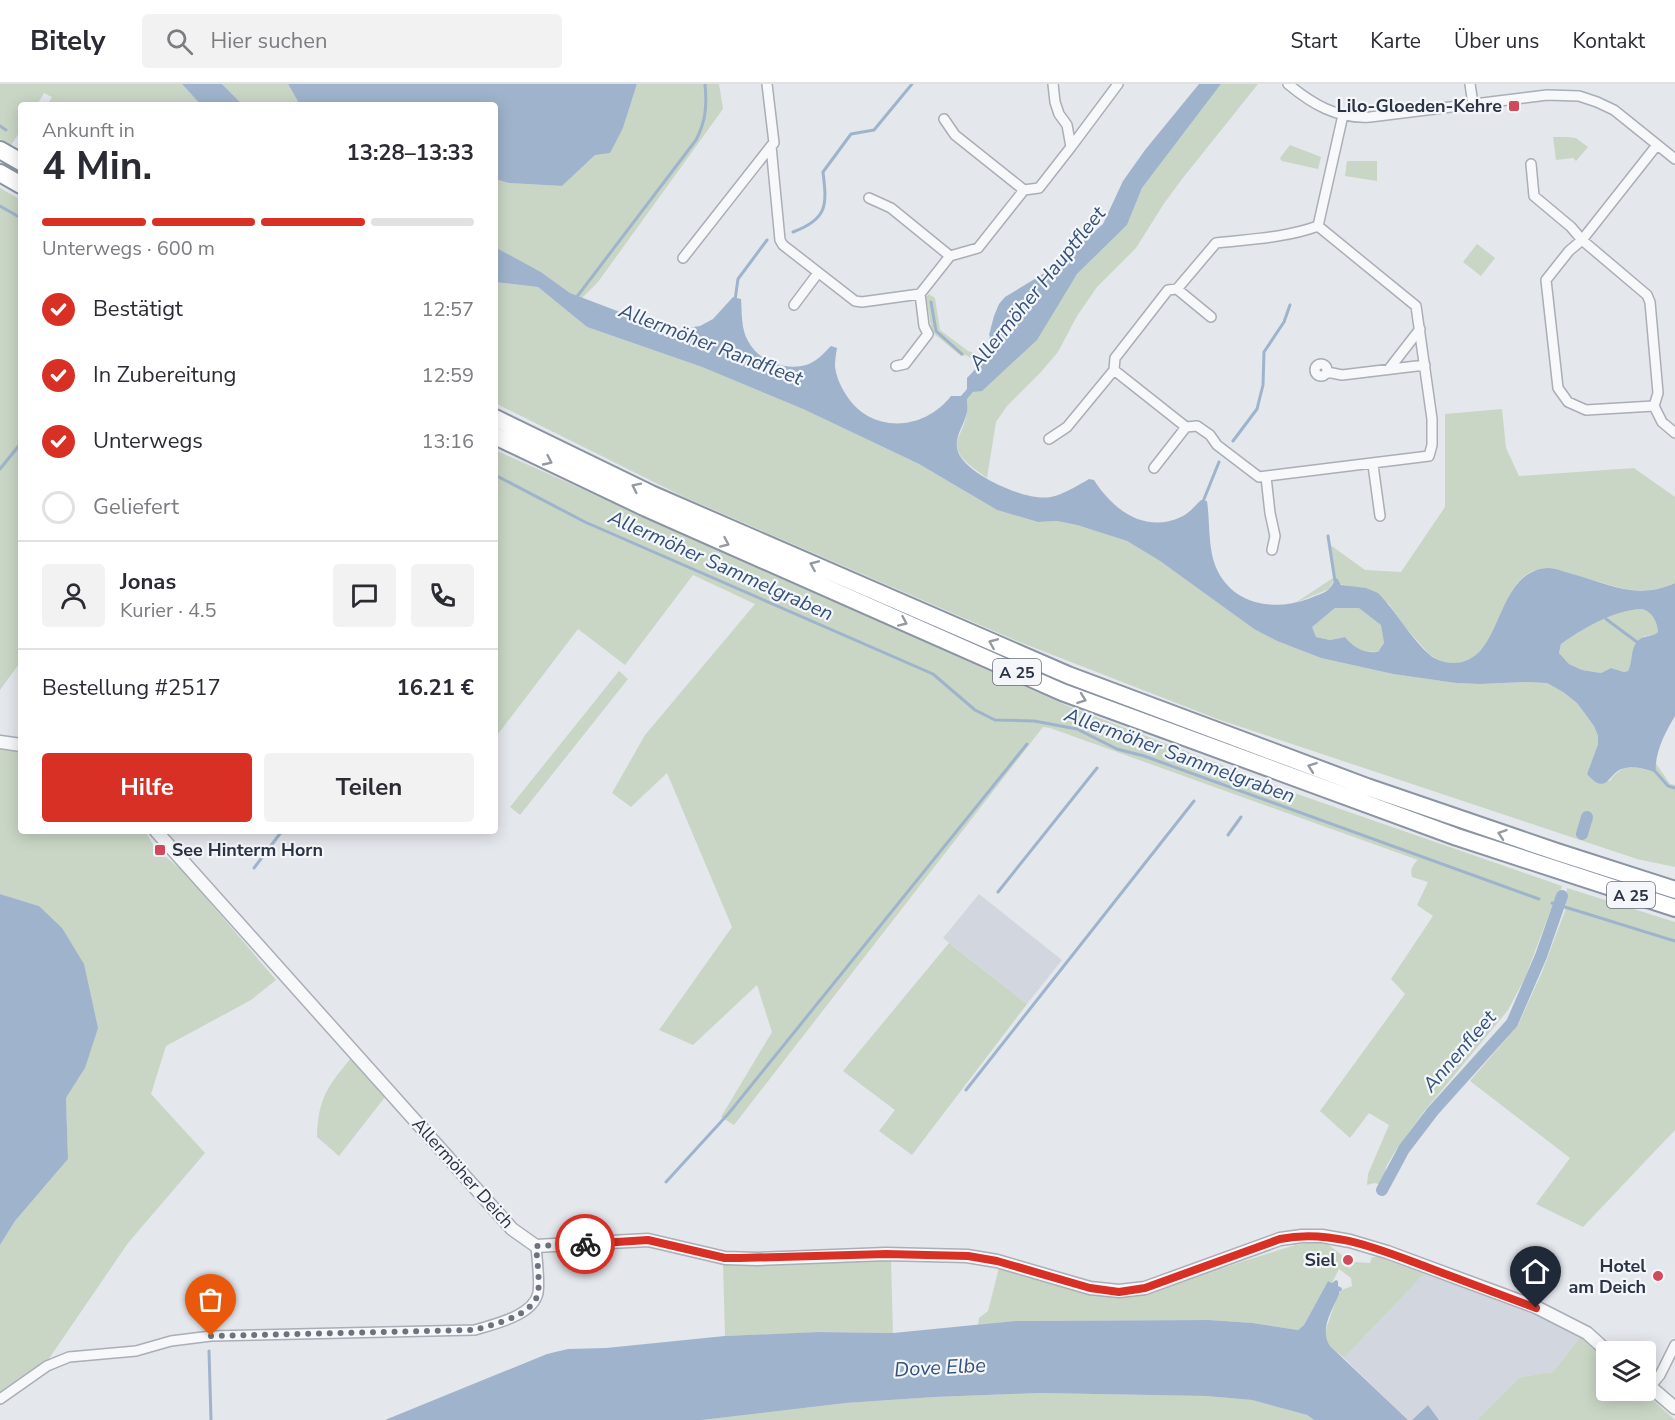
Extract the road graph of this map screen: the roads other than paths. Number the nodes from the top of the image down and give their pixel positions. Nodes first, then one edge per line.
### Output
1 (768, 84) edge
2 (1053, 84) edge
3 (1118, 84) edge
4 (1288, 84) edge
5 (1470, 84) edge
6 (1473, 104) junction
7 (1343, 115) junction
8 (944, 119) dead end
9 (1657, 145) junction
10 (771, 146) junction
11 (1071, 147) junction
12 (0, 150) edge
13 (1675, 159) edge
14 (18, 160) edge
15 (1531, 164) dead end
16 (0, 173) edge
17 (18, 183) edge
18 (1024, 190) junction
19 (869, 198) dead end
20 (1318, 226) junction
21 (1582, 240) junction
22 (950, 256) junction
23 (683, 258) dead end
24 (818, 273) junction
25 (1177, 289) junction
26 (920, 294) junction
27 (794, 305) dead end
28 (1211, 317) dead end
29 (1420, 329) junction
30 (896, 366) dead end
31 (1425, 366) junction
32 (1389, 369) junction
33 (1114, 370) junction
34 (1327, 372) dead end
35 (1654, 406) junction
36 (498, 419) edge
37 (1186, 427) junction
38 (1675, 433) edge
39 (498, 437) edge
40 (1049, 439) dead end
41 (1373, 465) junction
42 (1154, 468) dead end
43 (1266, 477) junction
44 (1380, 516) dead end
45 (1272, 550) dead end
46 (0, 742) edge
47 (18, 745) edge
48 (159, 834) edge
49 (1675, 888) edge
50 (1675, 908) edge
51 (536, 1246) junction
52 (1596, 1341) edge
53 (1675, 1345) edge
54 (1656, 1378) edge
55 (1656, 1392) edge
56 (0, 1399) edge
57 (1675, 1408) edge

1 - 10 street
2 - 11 street
3 - 11 street
4 - 7 street
5 - 6 street
6 - 7 street
6 - 9 street
7 - 20 street
8 - 18 street
9 - 13 street
9 - 21 street
10 - 23 street
10 - 24 street
11 - 18 street
12 - 14 highway
15 - 21 street
16 - 17 highway
18 - 22 street
19 - 22 street
20 - 25 street
20 - 29 street
21 - 35 street
21 - 35 street
22 - 26 street
24 - 26 street
24 - 27 street
25 - 28 street
25 - 33 street
26 - 30 street
29 - 31 street
29 - 32 street
31 - 32 street
31 - 41 street
32 - 34 street
33 - 37 street
33 - 40 street
35 - 38 street
49 -> 36 highway, A 25
37 - 42 street
37 - 43 street
39 -> 50 highway, A 25
41 - 43 street
41 - 44 street
43 - 45 street
46 - 47 street
48 - 51 street, Allermöher Deich
51 - 52 street
51 - 56 street
53 - 54 street
55 - 57 street

